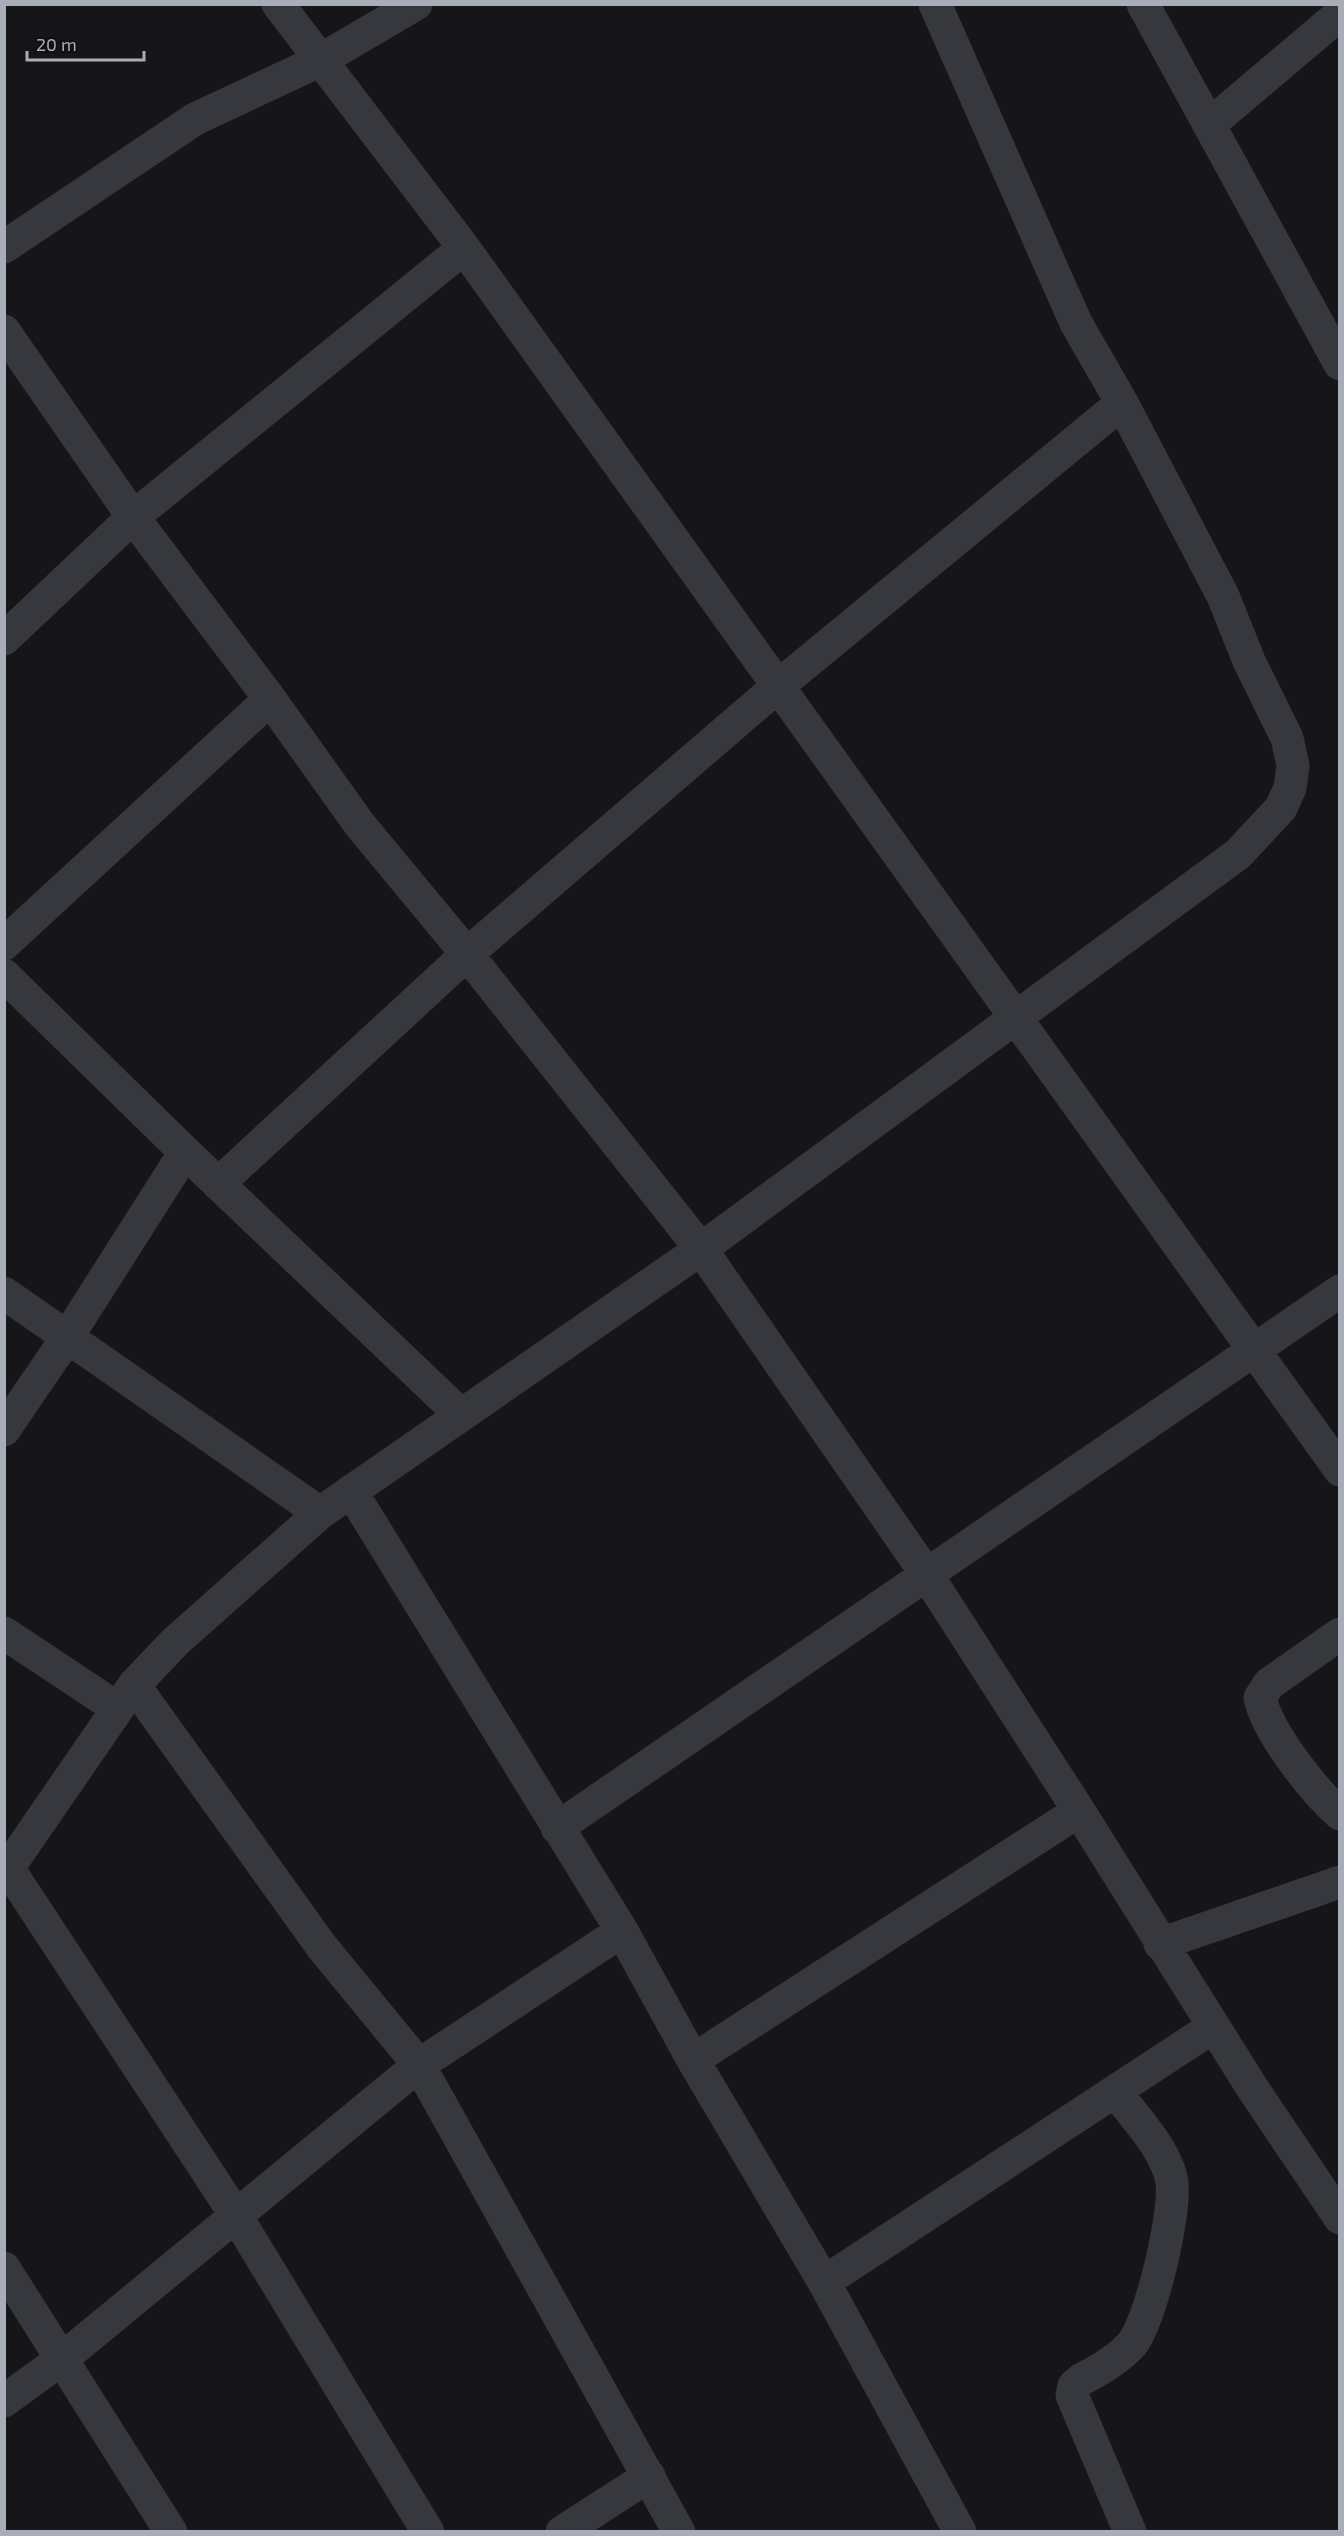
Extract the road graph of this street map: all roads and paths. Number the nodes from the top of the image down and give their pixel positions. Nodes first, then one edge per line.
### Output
1 (278, 4) edge
2 (416, 4) edge
3 (935, 4) edge
4 (1143, 4) edge
5 (1340, 14) edge
6 (319, 62) junction
7 (1209, 125) junction
8 (4, 247) edge
9 (464, 248) junction
10 (4, 331) edge
11 (1340, 363) edge
12 (1122, 403) junction
13 (133, 517) junction
14 (4, 639) edge
15 (777, 687) junction
16 (270, 699) junction
17 (4, 944) edge
18 (467, 954) junction
19 (4, 975) edge
20 (1016, 1016) junction
21 (185, 1152) junction
22 (218, 1184) junction
23 (701, 1249) junction
24 (1340, 1291) edge
25 (4, 1293) edge
26 (68, 1336) junction
27 (1253, 1351) junction
28 (460, 1414) junction
29 (4, 1430) edge
30 (1340, 1470) edge
31 (351, 1491) junction
32 (320, 1513) junction
33 (927, 1575) junction
34 (4, 1634) edge
35 (1340, 1634) edge
36 (126, 1697) junction
37 (1079, 1811) junction
38 (1340, 1814) edge
39 (557, 1828) junction
40 (6, 1871) edge
41 (1340, 1882) edge
42 (622, 1931) junction
43 (1160, 1944) junction
44 (1214, 2027) junction
45 (693, 2060) junction
46 (419, 2065) junction
47 (1116, 2092) junction
48 (235, 2214) junction
49 (1340, 2218) edge
50 (4, 2268) edge
51 (824, 2282) junction
52 (63, 2358) junction
53 (4, 2401) edge
54 (650, 2476) junction
55 (171, 2532) edge
56 (429, 2532) edge
57 (562, 2532) edge
58 (679, 2532) edge
59 (960, 2532) edge
60 (1130, 2532) edge

1 - 6 street
2 - 6 street
3 - 12 street
4 - 7 street
5 - 7 street
6 - 8 street
6 - 9 street
7 - 11 street
9 - 13 street
9 - 15 street
10 - 13 street
12 - 15 street
12 - 20 street
13 - 14 street
13 - 16 street
15 - 18 street
15 - 20 street
16 - 17 street
16 - 18 street
18 - 22 street
18 - 23 street
19 - 21 street
20 - 23 street
20 - 27 street
21 - 22 street
21 - 26 street
22 - 28 street
23 - 28 street
23 - 33 street
24 - 27 street
25 - 26 street
26 - 29 street
26 - 32 street
27 - 30 street
27 - 33 street
28 - 31 street
31 - 32 street
31 - 39 street
32 - 36 street
33 - 37 street
33 - 39 street
34 - 36 street
35 - 38 street
36 - 40 street
36 - 46 street
37 - 43 street
37 - 45 street
39 - 42 street
40 - 48 street
41 - 43 street
42 - 45 street
42 - 46 street
43 - 44 street
44 - 47 street
44 - 49 street
45 - 51 street
46 - 48 street
46 - 54 street
47 - 51 street
47 - 60 street
48 - 52 street
48 - 56 street
50 - 52 street
51 - 59 street
52 - 53 street
52 - 55 street
54 - 57 street
54 - 58 street

